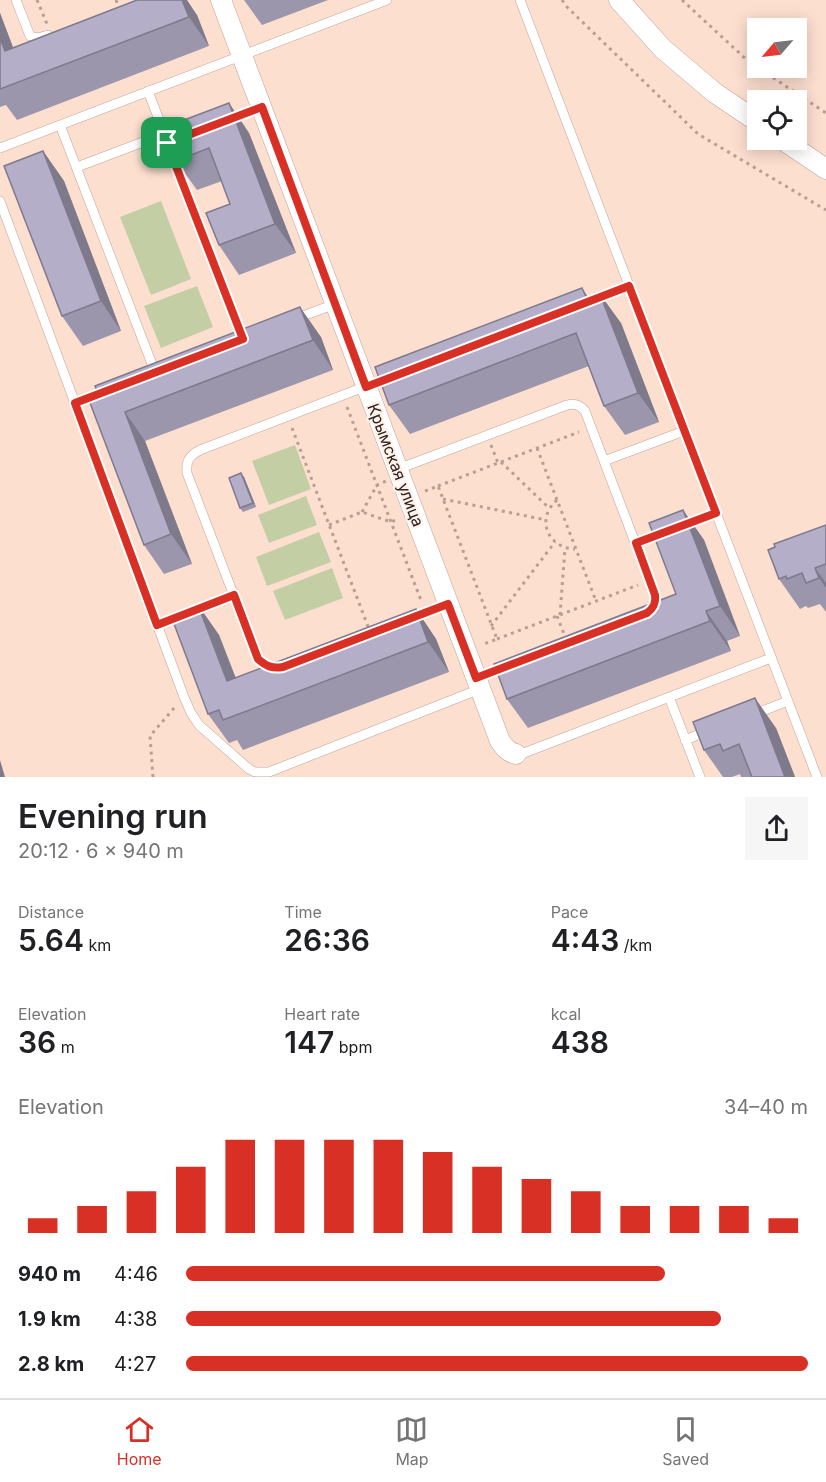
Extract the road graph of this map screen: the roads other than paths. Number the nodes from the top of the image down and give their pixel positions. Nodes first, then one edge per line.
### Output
1 (16, 0) edge
2 (221, 0) edge
3 (387, 0) edge
4 (520, 0) edge
5 (620, 0) edge
6 (60, 30) edge
7 (242, 55) junction
8 (148, 91) junction
9 (262, 107) junction
10 (747, 115) edge
11 (220, 123) edge
12 (60, 124) junction
13 (166, 138) junction
14 (178, 139) edge
15 (0, 148) edge
16 (798, 150) edge
17 (77, 167) junction
18 (826, 169) edge
19 (0, 201) edge
20 (629, 286) junction
21 (585, 303) edge
22 (335, 304) junction
23 (284, 323) edge
24 (253, 335) edge
25 (243, 339) junction
26 (232, 343) edge
27 (166, 368) edge
28 (155, 372) junction
29 (399, 374) edge
30 (145, 376) edge
31 (366, 387) junction
32 (85, 399) dead end
33 (75, 403) junction
34 (684, 431) junction
35 (604, 461) junction
36 (399, 473) junction
37 (716, 513) junction
38 (636, 543) junction
39 (234, 595) junction
40 (448, 604) junction
41 (637, 617) edge
42 (404, 621) edge
43 (157, 625) junction
44 (771, 658) junction
45 (517, 663) edge
46 (283, 667) edge
47 (478, 684) junction
48 (669, 697) junction
49 (788, 701) junction
50 (747, 717) edge
51 (716, 728) edge
52 (685, 740) junction
53 (516, 753) joint
54 (700, 777) edge
55 (817, 777) edge

1 - 6 lane
2 - 7 street, Крымская улица
3 - 7 lane
4 - 20 lane
5 - 10 street
7 - 8 lane
7 - 9 street, Крымская улица
8 - 12 lane
8 - 13 lane
9 - 11 lane
9 - 22 street, Крымская улица
12 - 15 lane
12 - 17 lane
13 - 14 lane
13 - 17 lane
13 - 25 lane
16 - 18 street
17 - 28 lane
19 - 33 lane
20 - 21 lane
20 - 34 lane
22 - 23 lane
22 - 31 street, Крымская улица
24 - 25 lane
25 - 26 lane
27 - 28 lane
28 - 30 lane
29 - 31 lane
31 - 36 street, Крымская улица
31 - 39 lane
32 - 33 lane
33 - 43 lane
34 - 35 lane
34 - 37 lane
35 - 36 lane
35 - 38 lane
36 - 40 street, Крымская улица
37 - 38 lane
37 - 44 lane
38 - 41 lane
39 - 43 lane
39 - 46 lane
40 - 42 lane
40 - 47 street, Крымская улица
43 - 47 lane
44 - 48 lane
44 - 49 lane
45 - 47 lane
47 - 53 street, Крымская улица
48 - 52 lane
48 - 53 lane
49 - 50 lane
49 - 55 lane
51 - 52 lane
52 - 54 lane

